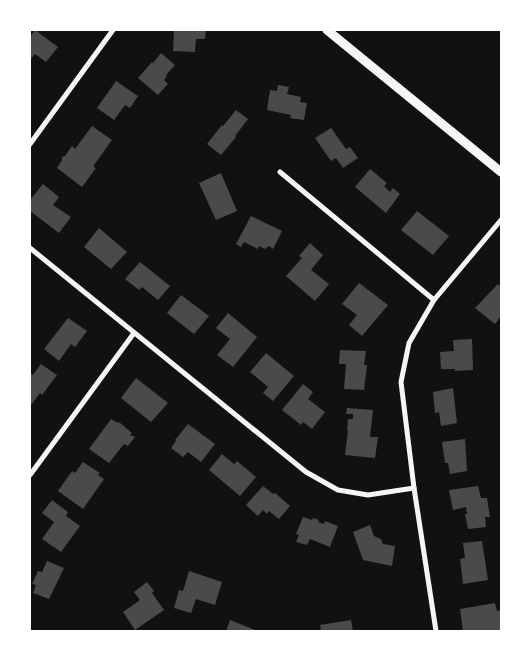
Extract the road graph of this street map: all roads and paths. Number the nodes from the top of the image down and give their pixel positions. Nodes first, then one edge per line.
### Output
1 (113, 30) edge
2 (327, 30) edge
3 (30, 144) edge
4 (280, 172) dead end
5 (501, 172) edge
6 (501, 220) edge
7 (30, 248) edge
8 (434, 300) junction
9 (134, 333) junction
10 (30, 475) edge
11 (414, 488) junction
12 (436, 631) edge

1 - 3 street
2 - 5 street
4 - 8 street
6 - 8 street
7 - 9 street
8 - 11 street
9 - 10 street
9 - 11 street
11 - 12 street

